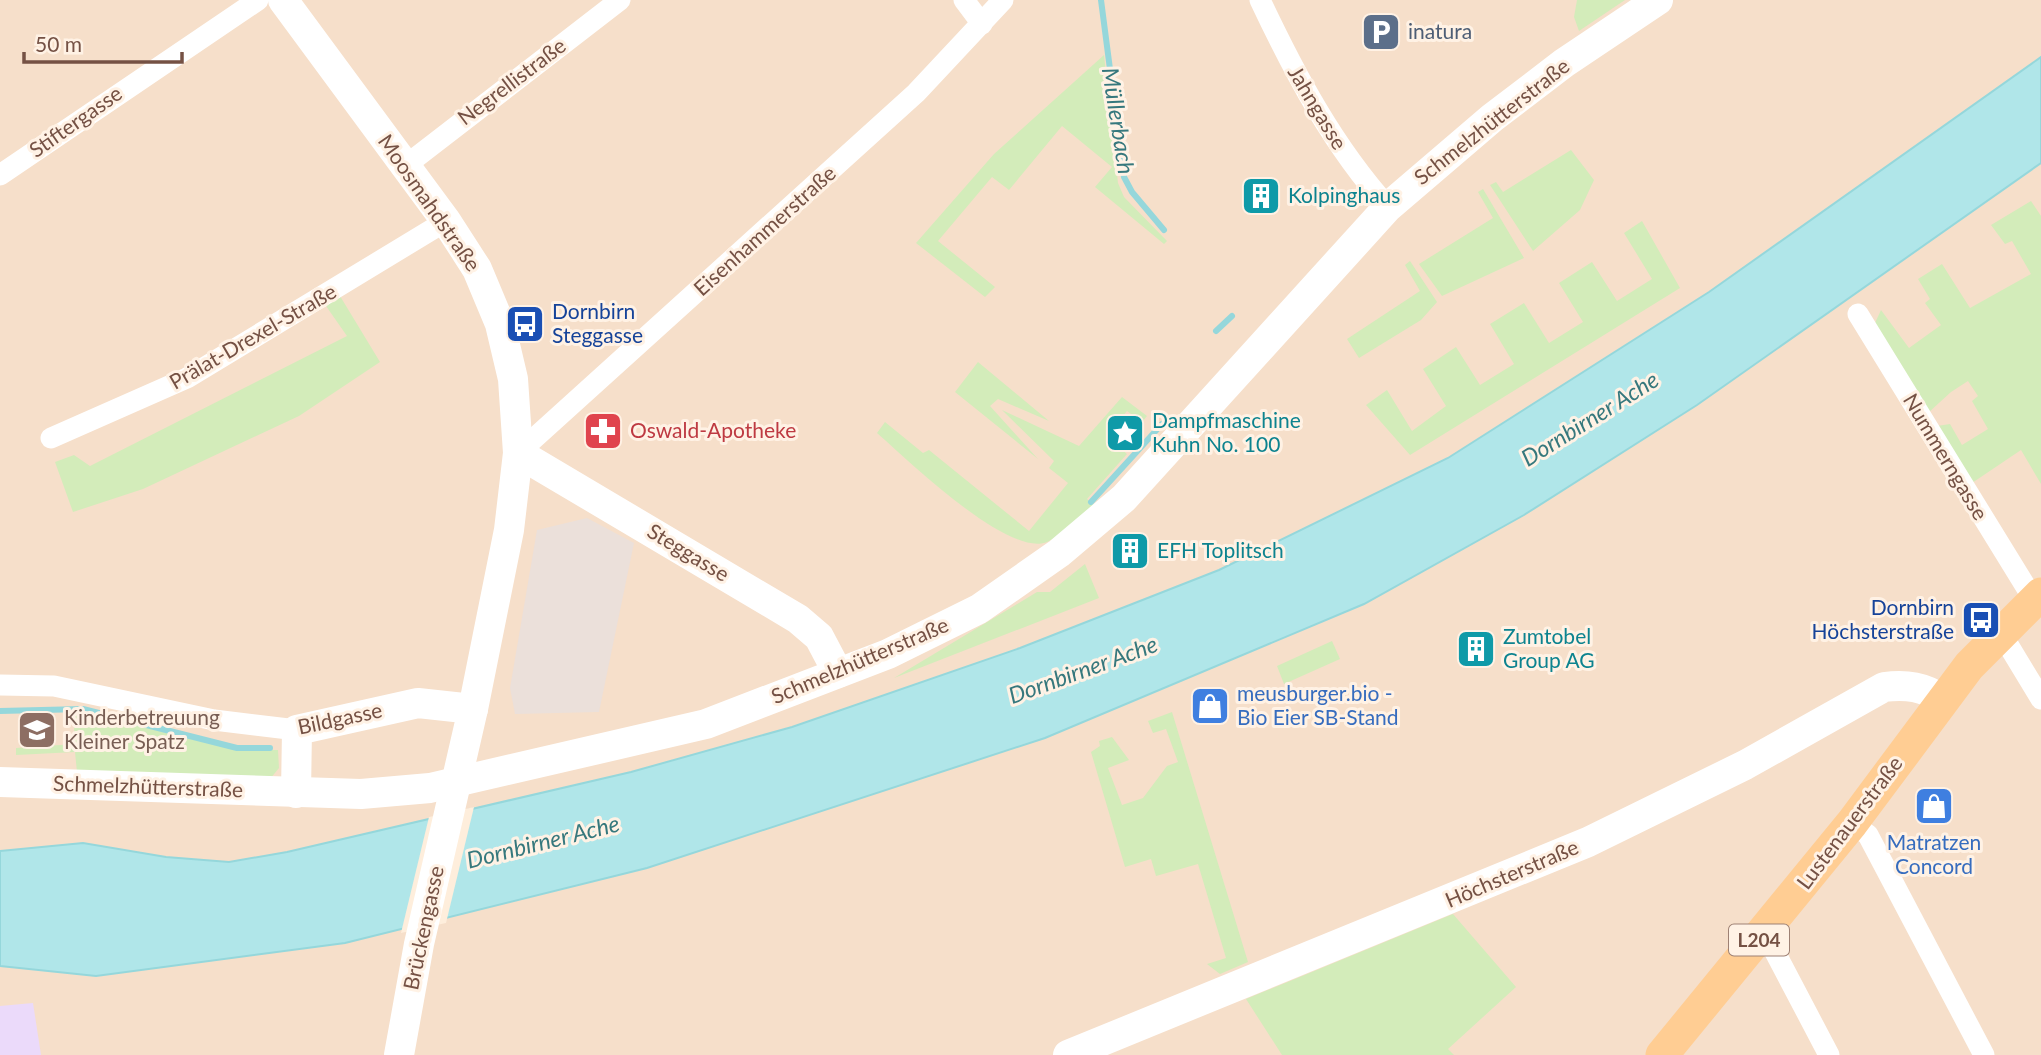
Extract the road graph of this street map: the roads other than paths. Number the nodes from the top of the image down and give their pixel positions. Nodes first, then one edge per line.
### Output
1 (258, 0) edge
2 (283, 0) edge
3 (620, 0) edge
4 (964, 0) edge
5 (1003, 0) edge
6 (1260, 0) edge
7 (1658, 0) edge
8 (982, 24) junction
9 (405, 166) junction
10 (0, 175) edge
11 (1388, 207) junction
12 (446, 221) junction
13 (1858, 314) dead end
14 (51, 438) dead end
15 (518, 453) junction
16 (2037, 597) edge
17 (2001, 633) junction
18 (838, 673) junction
19 (0, 685) edge
20 (1942, 699) junction
21 (2041, 699) edge
22 (473, 709) junction
23 (297, 730) junction
24 (461, 761) joint
25 (0, 782) edge
26 (296, 793) junction
27 (1852, 823) junction
28 (1765, 933) junction
29 (399, 1055) edge
30 (1068, 1055) edge
31 (1662, 1055) edge
32 (1829, 1055) edge
33 (1984, 1055) edge

1 - 10 street, Stiftergasse
2 - 9 street, Moosmahdstraße
3 - 9 street, Negrellistraße
4 - 8 street
5 - 8 street, Eisenhammerstraße
6 - 11 street, Jahngasse
7 - 11 street, Schmelzhütterstraße
8 - 15 street, Eisenhammerstraße
9 - 12 street, Moosmahdstraße
11 - 18 street, Schmelzhütterstraße
12 - 14 street, Prälat-Drexel-Straße
12 - 15 street, Moosmahdstraße
13 - 16 street, Nummerngasse
15 - 18 street, Steggasse
15 - 22 street, Moosmahdstraße
16 - 17 main road, Lustenauerstraße / L204
17 - 20 main road, Lustenauerstraße / L204
17 - 21 street
18 - 26 street, Schmelzhütterstraße
19 - 23 street, Bildgasse
20 - 27 main road, Lustenauerstraße / L204
20 - 30 street, Höchsterstraße
22 - 23 street, Bildgasse
22 - 24 street, Moosmahdstraße
23 - 26 street
24 - 29 street, Brückengasse
25 - 26 street, Schmelzhütterstraße
27 - 28 main road, Lustenauerstraße / L204
27 - 33 street
28 - 31 main road, Lustenauerstraße / L204
28 - 32 street

